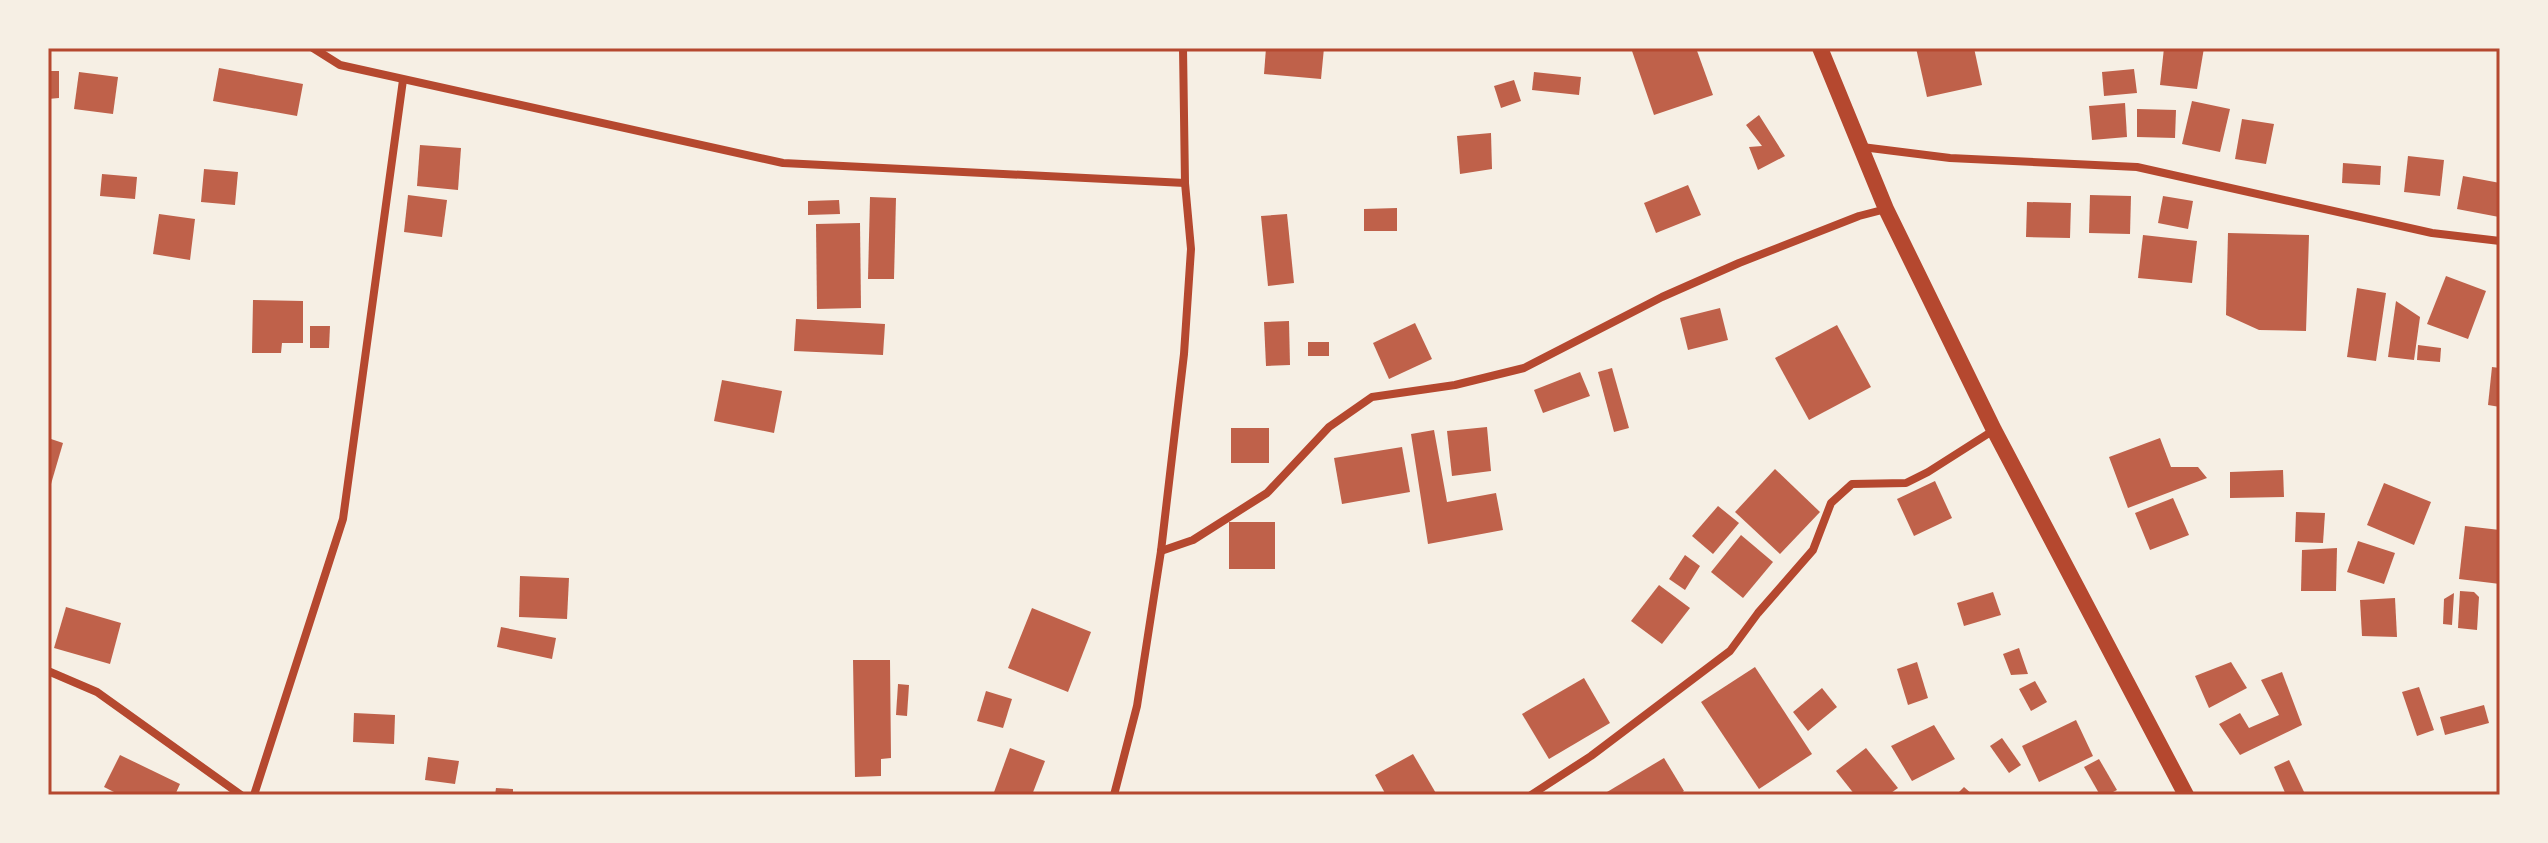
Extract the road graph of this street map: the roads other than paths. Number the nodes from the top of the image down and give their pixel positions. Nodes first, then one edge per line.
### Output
1 (313, 48) edge
2 (1183, 48) edge
3 (1820, 48) edge
4 (403, 80) junction
5 (1862, 147) junction
6 (1185, 183) junction
7 (1886, 209) junction
8 (2500, 241) edge
9 (1994, 430) junction
10 (1161, 551) junction
11 (48, 671) edge
12 (241, 795) edge
13 (254, 795) edge
14 (1114, 795) edge
15 (1531, 795) edge
16 (2186, 795) edge

1 - 4 street
2 - 6 street
3 - 5 main road
4 - 6 street
4 - 13 street
5 - 7 main road
5 - 8 street
6 - 10 street
7 - 9 main road
7 - 10 street
9 - 15 street
9 - 16 main road
10 - 14 street
11 - 12 street

